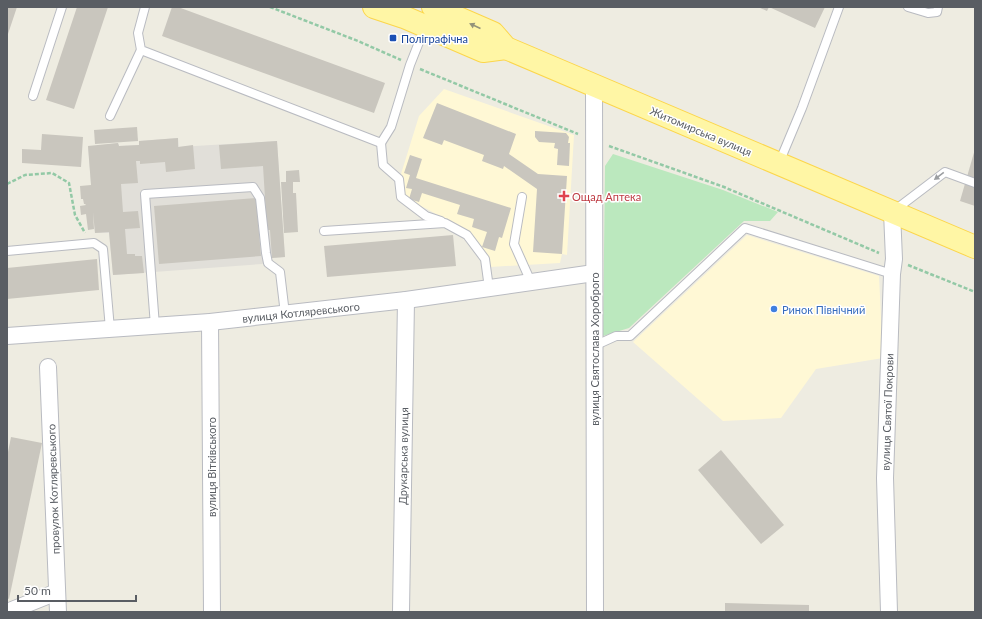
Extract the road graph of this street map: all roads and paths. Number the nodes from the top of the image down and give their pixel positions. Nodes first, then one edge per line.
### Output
1 (62, 7) edge
2 (145, 7) edge
3 (374, 7) edge
4 (839, 7) edge
5 (908, 7) edge
6 (938, 7) edge
7 (429, 17) edge
8 (141, 50) junction
9 (594, 85) junction
10 (33, 96) dead end
11 (110, 116) dead end
12 (381, 143) junction
13 (779, 164) junction
14 (975, 183) edge
15 (7, 184) edge
16 (522, 197) dead end
17 (892, 212) junction
18 (445, 223) junction
19 (324, 231) dead end
20 (94, 243) junction
21 (975, 247) edge
22 (7, 251) edge
23 (893, 267) junction
24 (594, 272) junction
25 (531, 282) junction
26 (489, 288) junction
27 (975, 292) edge
28 (406, 300) junction
29 (284, 314) junction
30 (210, 322) junction
31 (156, 326) junction
32 (110, 329) junction
33 (7, 336) edge
34 (594, 346) junction
35 (48, 366) dead end
36 (57, 592) junction
37 (7, 612) edge
38 (58, 612) edge
39 (212, 612) edge
40 (401, 612) edge
41 (595, 612) edge
42 (888, 612) edge

1 - 10 lane
2 - 8 lane
3 - 7 main road, Житомирська вулиця
4 - 13 lane
5 - 6 lane
7 - 9 main road, Житомирська вулиця
7 - 12 lane
8 - 11 lane
8 - 12 lane
9 - 13 main road, Житомирська вулиця
9 - 24 street, вулиця Святослава Хороброго
12 - 18 lane
13 - 17 main road, Житомирська вулиця
14 -> 17 lane
15 - 20 path
16 - 25 lane
17 - 21 main road, Житомирська вулиця
17 - 23 street, вулиця Святої Покрови
18 - 19 lane
18 - 26 lane
20 - 22 lane
20 - 32 lane
23 - 27 path
23 - 34 lane
23 - 42 street, вулиця Святої Покрови
24 - 25 street, вулиця Котляревського
24 - 34 street, вулиця Святослава Хороброго
25 - 26 street, вулиця Котляревського
26 - 28 street, вулиця Котляревського
28 - 29 street, вулиця Котляревського
28 - 40 street, Друкарська вулиця
29 - 30 street, вулиця Котляревського
29 - 31 lane
30 - 31 street, вулиця Котляревського
30 - 39 street, вулиця Вітківського
31 - 32 street, вулиця Котляревського
32 - 33 street, вулиця Котляревського
34 - 41 street, вулиця Святослава Хороброго
35 - 36 street, провулок Котляревського
36 - 37 street
36 - 38 street, провулок Котляревського

